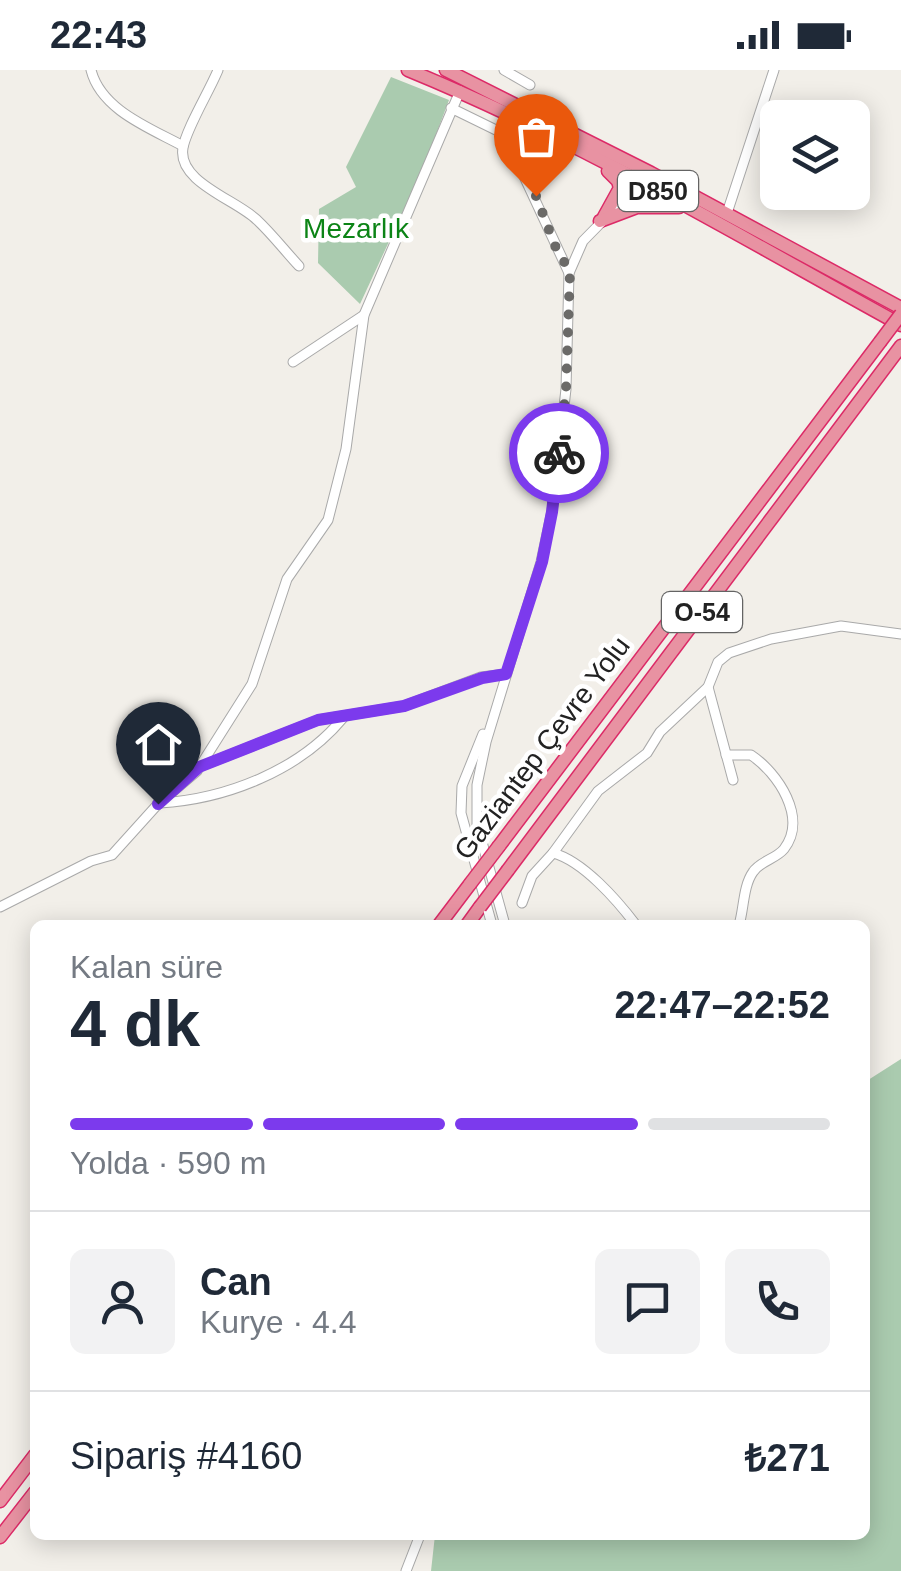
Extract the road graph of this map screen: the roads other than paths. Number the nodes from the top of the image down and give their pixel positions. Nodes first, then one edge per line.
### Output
1 (91, 70) edge
2 (218, 70) edge
3 (408, 70) edge
4 (504, 70) edge
5 (774, 70) edge
6 (453, 72) edge
7 (530, 85) dead end
8 (460, 91) junction
9 (451, 108) junction
10 (183, 146) junction
11 (586, 154) junction
12 (650, 180) junction
13 (696, 212) junction
14 (727, 214) junction
15 (600, 222) junction
16 (299, 266) dead end
17 (570, 272) junction
18 (901, 311) edge
19 (364, 315) junction
20 (901, 325) edge
21 (899, 352) edge
22 (292, 362) dead end
23 (901, 634) edge
24 (506, 674) junction
25 (708, 687) junction
26 (496, 704) junction
27 (343, 718) junction
28 (726, 755) junction
29 (199, 767) junction
30 (733, 780) dead end
31 (158, 804) junction
32 (553, 853) junction
33 (522, 903) dead end
34 (0, 907) edge
35 (443, 920) edge
36 (471, 920) edge
37 (491, 920) edge
38 (504, 920) edge
39 (632, 920) edge
40 (740, 920) edge
41 (30, 1462) edge
42 (30, 1498) edge
43 (0, 1501) edge
44 (0, 1537) edge
45 (418, 1540) edge
46 (406, 1571) edge

1 - 10 street
2 - 10 street
3 - 8 highway, D850
4 - 7 street
5 - 14 street
6 - 12 highway, D850
8 - 9 street
8 - 11 highway, D850
9 - 17 street
9 - 19 street
10 - 16 street
11 - 12 highway, D850
11 - 15 highway
12 - 13 highway, D850
12 - 14 highway, D850
12 - 15 street
13 - 15 highway
13 - 20 highway, D850
14 - 18 highway, D850
15 - 17 street
17 - 24 street
18 - 35 highway, Gaziantep Çevre Yolu / O-54, bridge
19 - 22 street
19 - 29 street
21 - 36 highway, Gaziantep Çevre Yolu / O-54, bridge
23 - 25 street
24 - 26 street
24 - 27 street
25 - 28 street
25 - 32 street
26 - 37 street
26 - 38 street
27 - 29 street
27 - 31 street
28 - 30 street
28 - 40 street
29 - 31 street
31 - 34 street
32 - 33 street
32 - 39 street
41 - 43 highway
42 - 44 highway
45 - 46 street

